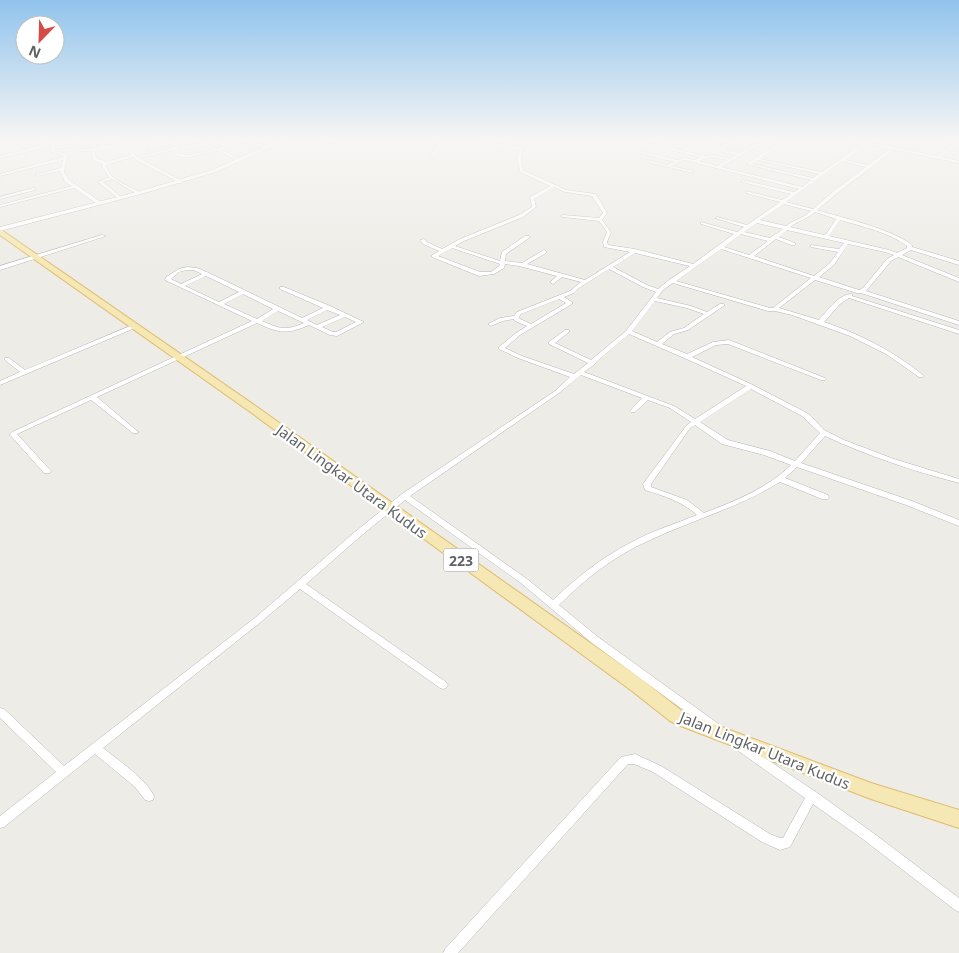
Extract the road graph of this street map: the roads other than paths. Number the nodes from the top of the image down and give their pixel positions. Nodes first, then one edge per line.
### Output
1 (70, 183) edge
2 (102, 183) edge
3 (122, 183) edge
4 (175, 183) edge
5 (548, 183) edge
6 (754, 183) edge
7 (784, 183) edge
8 (809, 183) edge
9 (848, 183) edge
10 (553, 186) junction
11 (73, 187) junction
12 (802, 188) junction
13 (33, 190) dead end
14 (748, 192) dead end
15 (139, 193) junction
16 (795, 194) junction
17 (0, 198) edge
18 (119, 198) junction
19 (783, 202) junction
20 (99, 203) junction
21 (0, 206) edge
22 (813, 211) junction
23 (563, 216) dead end
24 (717, 218) dead end
25 (839, 218) junction
26 (600, 220) junction
27 (756, 221) junction
28 (702, 223) dead end
29 (748, 227) junction
30 (787, 229) junction
31 (0, 230) edge
32 (739, 233) junction
33 (104, 236) dead end
34 (527, 237) dead end
35 (824, 237) junction
36 (773, 239) junction
37 (422, 240) dead end
38 (848, 242) junction
39 (793, 244) dead end
40 (451, 246) junction
41 (813, 246) dead end
42 (720, 247) junction
43 (909, 248) junction
44 (442, 251) junction
45 (635, 251) junction
46 (840, 251) junction
47 (544, 252) dead end
48 (35, 256) junction
49 (898, 256) junction
50 (750, 257) junction
51 (503, 263) junction
52 (959, 263) edge
53 (0, 264) edge
54 (522, 265) junction
55 (692, 265) junction
56 (609, 267) junction
57 (0, 268) edge
58 (207, 274) junction
59 (562, 275) junction
60 (817, 277) junction
61 (959, 280) edge
62 (671, 281) junction
63 (553, 282) dead end
64 (586, 282) junction
65 (180, 286) junction
66 (282, 288) dead end
67 (659, 291) junction
68 (859, 291) junction
69 (244, 292) junction
70 (847, 296) junction
71 (559, 298) junction
72 (655, 298) junction
73 (219, 304) junction
74 (722, 305) dead end
75 (328, 307) junction
76 (276, 308) junction
77 (775, 308) junction
78 (345, 314) junction
79 (708, 314) junction
80 (517, 319) junction
81 (257, 321) junction
82 (306, 321) junction
83 (820, 322) junction
84 (959, 323) edge
85 (491, 324) dead end
86 (135, 326) junction
87 (531, 326) junction
88 (318, 327) junction
89 (567, 332) dead end
90 (628, 332) junction
91 (959, 332) edge
92 (658, 344) junction
93 (688, 356) junction
94 (179, 357) junction
95 (7, 358) dead end
96 (593, 363) junction
97 (24, 373) junction
98 (577, 375) junction
99 (921, 376) dead end
100 (823, 378) dead end
101 (0, 383) edge
102 (751, 386) junction
103 (92, 397) junction
104 (646, 397) junction
105 (633, 411) dead end
106 (695, 421) junction
107 (135, 432) dead end
108 (824, 433) junction
109 (795, 465) junction
110 (47, 471) dead end
111 (779, 479) junction
112 (959, 481) edge
113 (405, 496) junction
114 (825, 497) dead end
115 (390, 508) junction
116 (703, 516) junction
117 (959, 522) edge
118 (300, 584) junction
119 (554, 604) junction
120 (442, 685) dead end
121 (0, 712) edge
122 (729, 737) junction
123 (96, 749) junction
124 (64, 773) junction
125 (149, 796) dead end
126 (812, 796) junction
127 (959, 820) edge
128 (0, 823) edge
129 (959, 906) edge
130 (449, 953) edge

1 - 11 street
2 - 18 street
3 - 15 street
4 - 15 main road
5 - 10 street
6 - 16 street
7 - 12 street
8 - 12 street
9 - 22 street
10 - 26 street
10 - 40 street
11 - 20 street
11 - 21 street
12 - 16 street
13 - 17 street
14 - 19 street
15 - 18 main road
16 - 19 street
18 - 20 main road
19 - 22 street
19 - 27 street
20 - 31 main road
22 - 25 street
22 - 30 street
23 - 26 street
24 - 29 street
25 - 35 street
25 - 43 street
26 - 45 street
27 - 29 street
27 - 30 street
28 - 32 street
29 - 32 street
30 - 35 street
30 - 36 street
31 - 48 main road, Jalan Lingkar Utara Kudus / 223
32 - 36 street
32 - 42 street
33 - 48 street
34 - 51 street
35 - 38 street
36 - 39 street
36 - 50 street
37 - 44 street
38 - 46 street
38 - 49 street
40 - 44 street
40 - 51 street
41 - 46 street
42 - 50 street
42 - 55 street
43 - 49 street
43 - 52 street
44 - 51 street
45 - 55 street
45 - 56 street
46 - 60 street
47 - 54 street
48 - 53 street
48 - 57 street
48 - 86 main road, Jalan Lingkar Utara Kudus / 223
49 - 61 street
49 - 68 street
50 - 60 street
51 - 54 street
54 - 59 street
55 - 62 street
56 - 64 street
56 - 67 street
58 - 65 street
58 - 65 street
58 - 69 street
59 - 63 street
59 - 64 street
60 - 68 street
60 - 77 street
62 - 67 street
62 - 77 street
64 - 71 street
65 - 73 street
66 - 75 street
67 - 72 street
68 - 70 street
68 - 84 street
69 - 73 street
69 - 76 street
70 - 83 street
70 - 91 street
71 - 80 street
71 - 87 street
72 - 79 street
72 - 90 street
73 - 81 street
74 - 79 street
75 - 78 street
75 - 82 street
76 - 81 street
76 - 82 street
77 - 83 street
78 - 88 street
78 - 88 street
79 - 92 street
80 - 85 street
80 - 87 street
81 - 82 street
81 - 94 street
82 - 88 street
83 - 99 street
86 - 94 main road, Jalan Lingkar Utara Kudus / 223
86 - 97 street
87 - 98 street
89 - 96 street
90 - 92 street
90 - 96 street
92 - 93 street
93 - 100 street
93 - 102 street
94 - 103 street
94 - 115 main road, Jalan Lingkar Utara Kudus / 223
95 - 97 street
96 - 98 street
97 - 101 street
98 - 104 street
98 - 113 street
102 - 106 street
102 - 108 street
103 - 107 street
103 - 110 street
104 - 105 street
104 - 106 street
106 - 109 street
106 - 116 street
108 - 109 street
108 - 112 street
109 - 111 street
109 - 117 street
111 - 114 street
111 - 116 street
113 - 115 street
113 - 119 street
115 - 118 street
115 - 122 main road, Jalan Lingkar Utara Kudus / 223
116 - 119 street
118 - 120 street
118 - 123 street
119 - 122 street
121 - 124 street
122 - 126 street
122 - 127 main road, Jalan Lingkar Utara Kudus / 223
123 - 124 street
123 - 125 street
124 - 128 street
126 - 129 street
126 - 130 street

